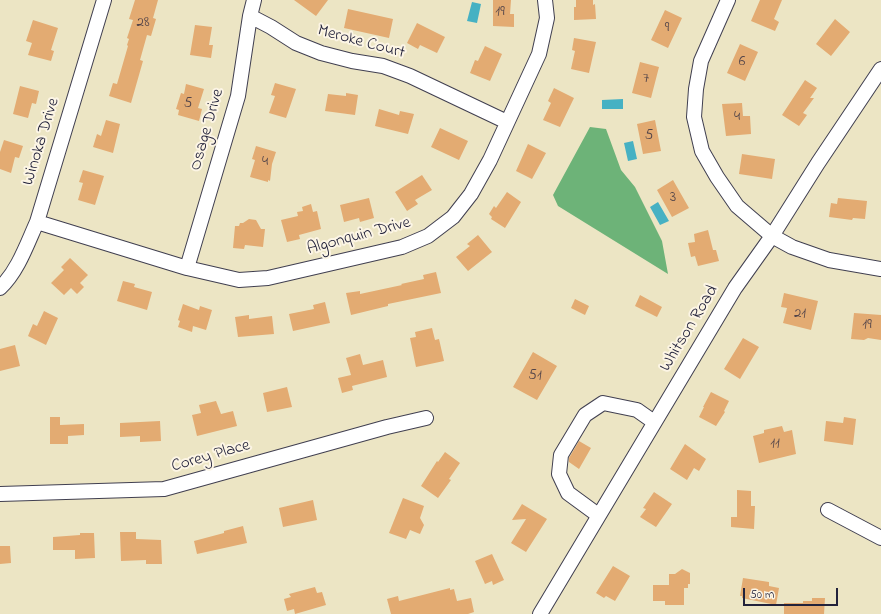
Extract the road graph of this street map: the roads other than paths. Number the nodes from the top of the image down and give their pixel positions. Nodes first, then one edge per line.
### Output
1 (104, 0) edge
2 (254, 0) edge
3 (545, 0) edge
4 (728, 0) edge
5 (250, 16) junction
6 (881, 69) edge
7 (507, 122) junction
8 (37, 222) junction
9 (772, 236) junction
10 (187, 268) junction
11 (881, 269) edge
12 (0, 288) edge
13 (426, 418) dead end
14 (654, 422) junction
15 (0, 494) edge
16 (828, 510) dead end
17 (598, 515) junction
18 (881, 538) edge
19 (540, 614) edge

1 - 8 street, Winoka Drive
2 - 5 street, Osage Drive
3 - 7 street, Algonquin Drive
4 - 9 street
5 - 7 street, Meroke Court
5 - 10 street, Osage Drive
6 - 9 street, Whitson Road
7 - 10 street, Algonquin Drive
8 - 10 street, Algonquin Drive
8 - 12 street, Winoka Drive
9 - 11 street
9 - 14 street, Whitson Road
13 - 15 street, Corey Place
14 - 17 street, Whitson Road
14 - 17 street
16 - 18 street
17 - 19 street, Whitson Road

